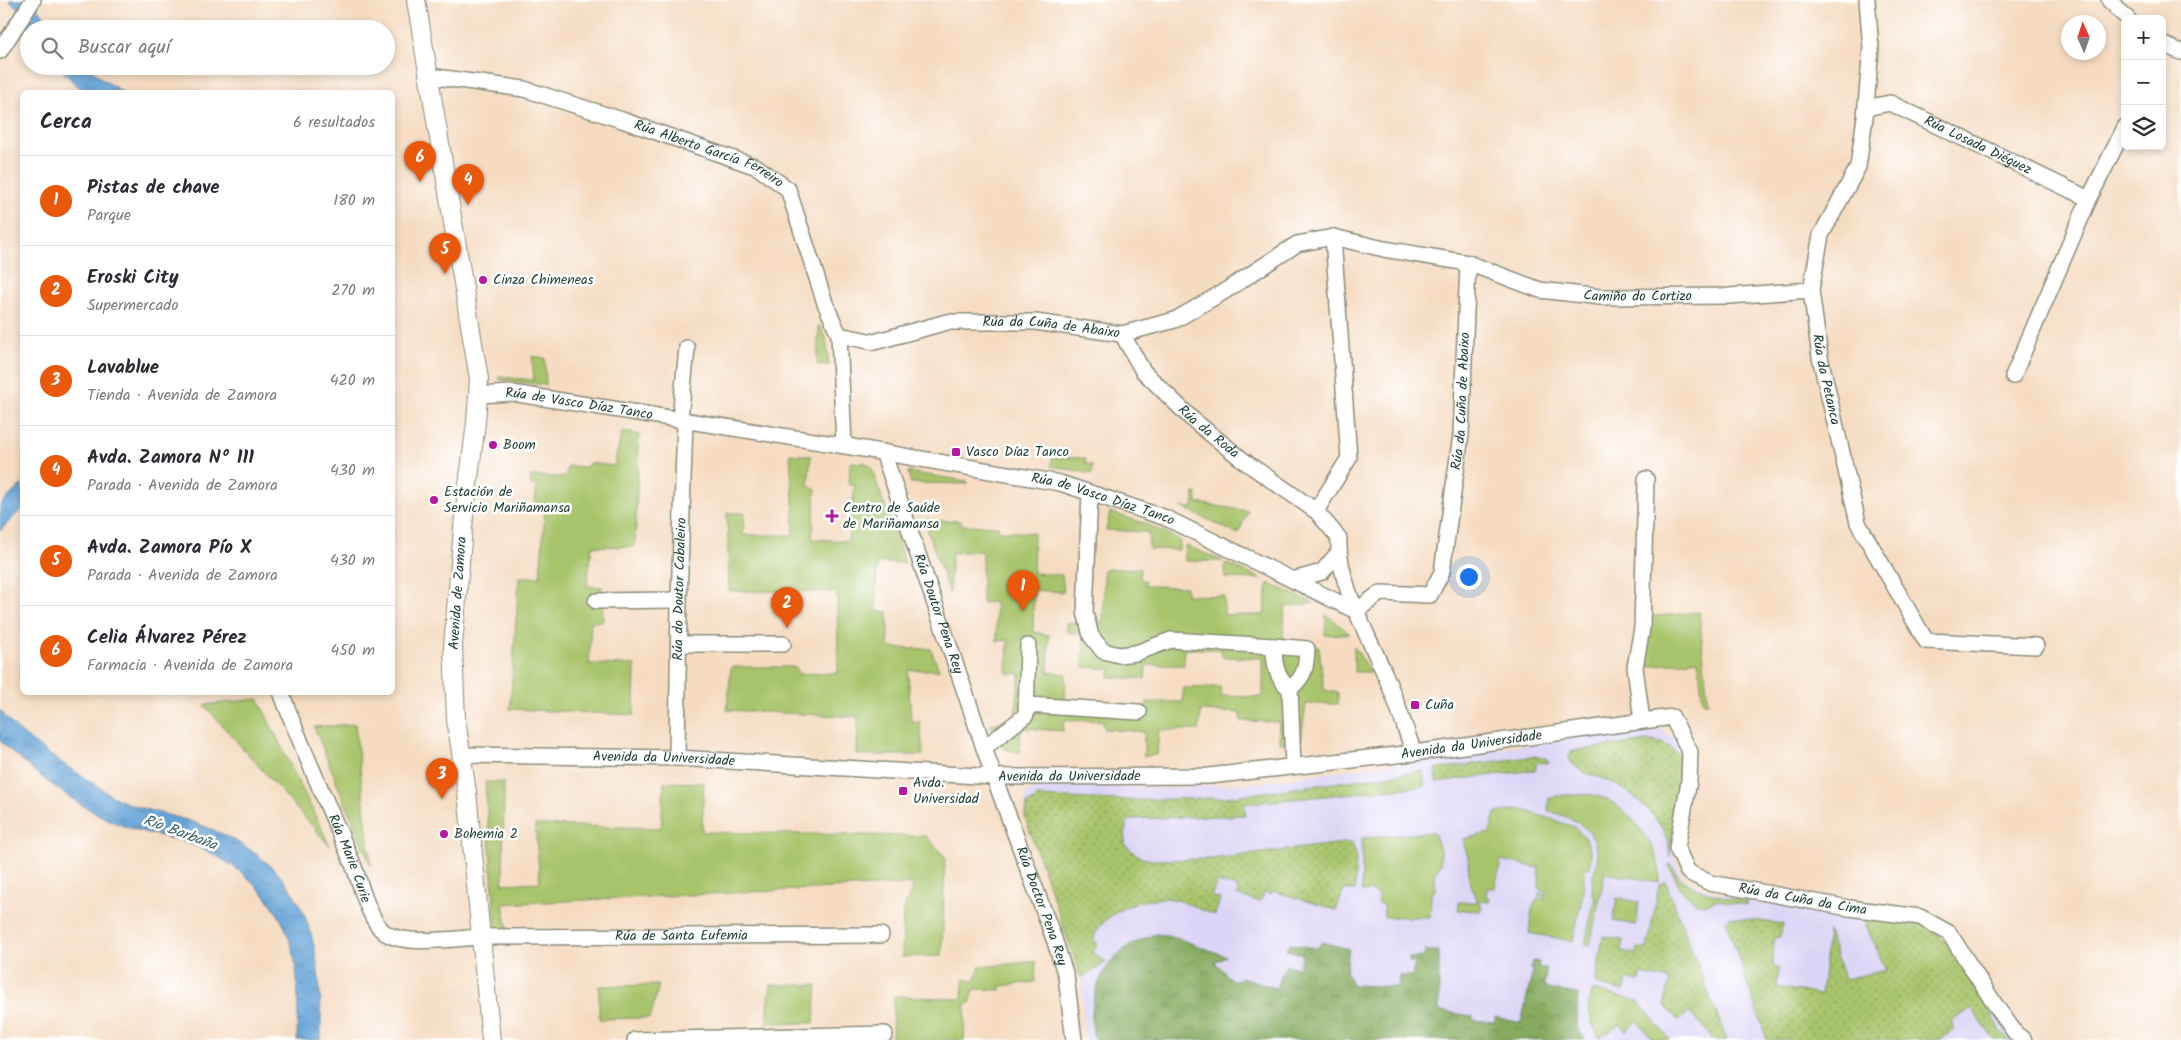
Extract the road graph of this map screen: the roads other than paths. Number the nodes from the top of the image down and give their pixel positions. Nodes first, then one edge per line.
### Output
1 (33, 0) edge
2 (416, 0) edge
3 (1867, 0) edge
4 (2109, 0) edge
5 (2124, 15) edge
6 (20, 20) edge
7 (20, 20) edge
8 (2166, 48) edge
9 (0, 51) edge
10 (2181, 52) edge
11 (428, 76) junction
12 (1866, 108) junction
13 (2121, 135) edge
14 (2089, 200) junction
15 (1333, 237) junction
16 (1468, 263) junction
17 (1811, 290) junction
18 (1122, 334) junction
19 (839, 335) junction
20 (687, 348) dead end
21 (2013, 376) dead end
22 (479, 395) junction
23 (683, 420) junction
24 (844, 446) junction
25 (883, 452) junction
26 (1646, 479) dead end
27 (1090, 492) junction
28 (1316, 511) junction
29 (1338, 554) junction
30 (1293, 580) junction
31 (679, 600) junction
32 (596, 601) dead end
33 (1356, 611) junction
34 (679, 644) junction
35 (783, 644) dead end
36 (1028, 646) dead end
37 (1274, 646) junction
38 (2036, 646) dead end
39 (1290, 689) junction
40 (282, 695) edge
41 (1027, 704) junction
42 (1139, 712) dead end
43 (1672, 717) joint
44 (1642, 721) junction
45 (984, 748) junction
46 (1414, 753) junction
47 (462, 755) junction
48 (677, 758) junction
49 (1293, 766) junction
50 (994, 777) junction
51 (881, 934) dead end
52 (482, 937) junction
53 (885, 1034) dead end
54 (491, 1040) edge
55 (635, 1040) edge
56 (1074, 1040) edge
57 (2024, 1040) edge

1 - 6 street
2 - 11 street, Avenida de Zamora
3 - 12 street, Rúa da Petanca
4 - 5 street
7 - 9 street
8 - 10 street
11 - 19 street, Rúa Alberto García Ferreiro
11 - 22 street, Avenida de Zamora
12 - 14 street, Rúa Losada Diéguez
12 - 17 street, Rúa da Petanca
13 - 14 street
14 - 21 street
15 - 16 street, Rúa da Cuña de Abaixo
15 - 18 street, Rúa da Cuña de Abaixo
15 - 28 street
16 - 17 street, Camiño do Cortizo
16 - 33 street, Rúa da Cuña de Abaixo
17 - 38 street, Rúa da Petanca
18 - 19 street, Rúa da Cuña de Abaixo
18 - 28 street, Rúa da Roda
19 - 24 street, Rúa Alberto García Ferreiro
20 - 23 street
22 - 23 street, Rúa de Vasco Díaz Tanco
22 - 47 street, Avenida de Zamora
23 - 24 street, Rúa de Vasco Díaz Tanco
23 - 31 street, Rúa do Doutor Cabaleiro
24 - 25 street, Rúa de Vasco Díaz Tanco
25 - 27 street, Rúa de Vasco Díaz Tanco
25 - 45 street, Rúa Doutor Pena Rey
26 - 44 street
27 - 30 street, Rúa de Vasco Díaz Tanco
27 - 37 street
28 - 29 street, Rúa da Roda
29 - 30 street
29 - 33 street, Rúa da Roda
30 - 33 street, Rúa de Vasco Díaz Tanco
31 - 32 street
31 - 34 street, Rúa do Doutor Cabaleiro
33 - 46 street
34 - 35 street
34 - 48 street, Rúa do Doutor Cabaleiro
36 - 41 street
37 - 39 street
37 - 39 street
39 - 49 street
40 - 52 street, Rúa Marie Curie
41 - 42 street
41 - 45 street
43 - 44 street, Avenida da Universidade
43 - 57 street, Rúa da Cuña da Cima
44 - 46 street, Avenida da Universidade
45 - 50 street, Rúa Doutor Pena Rey
46 - 49 street, Avenida da Universidade
47 - 48 street, Avenida da Universidade
47 - 52 street, Avenida de Zamora
48 - 50 street, Avenida da Universidade
49 - 50 street, Avenida da Universidade
50 - 56 street, Rúa Doctor Pena Rey
51 - 52 street, Rúa de Santa Eufemia
52 - 54 street, Avenida de Zamora
53 - 55 street

